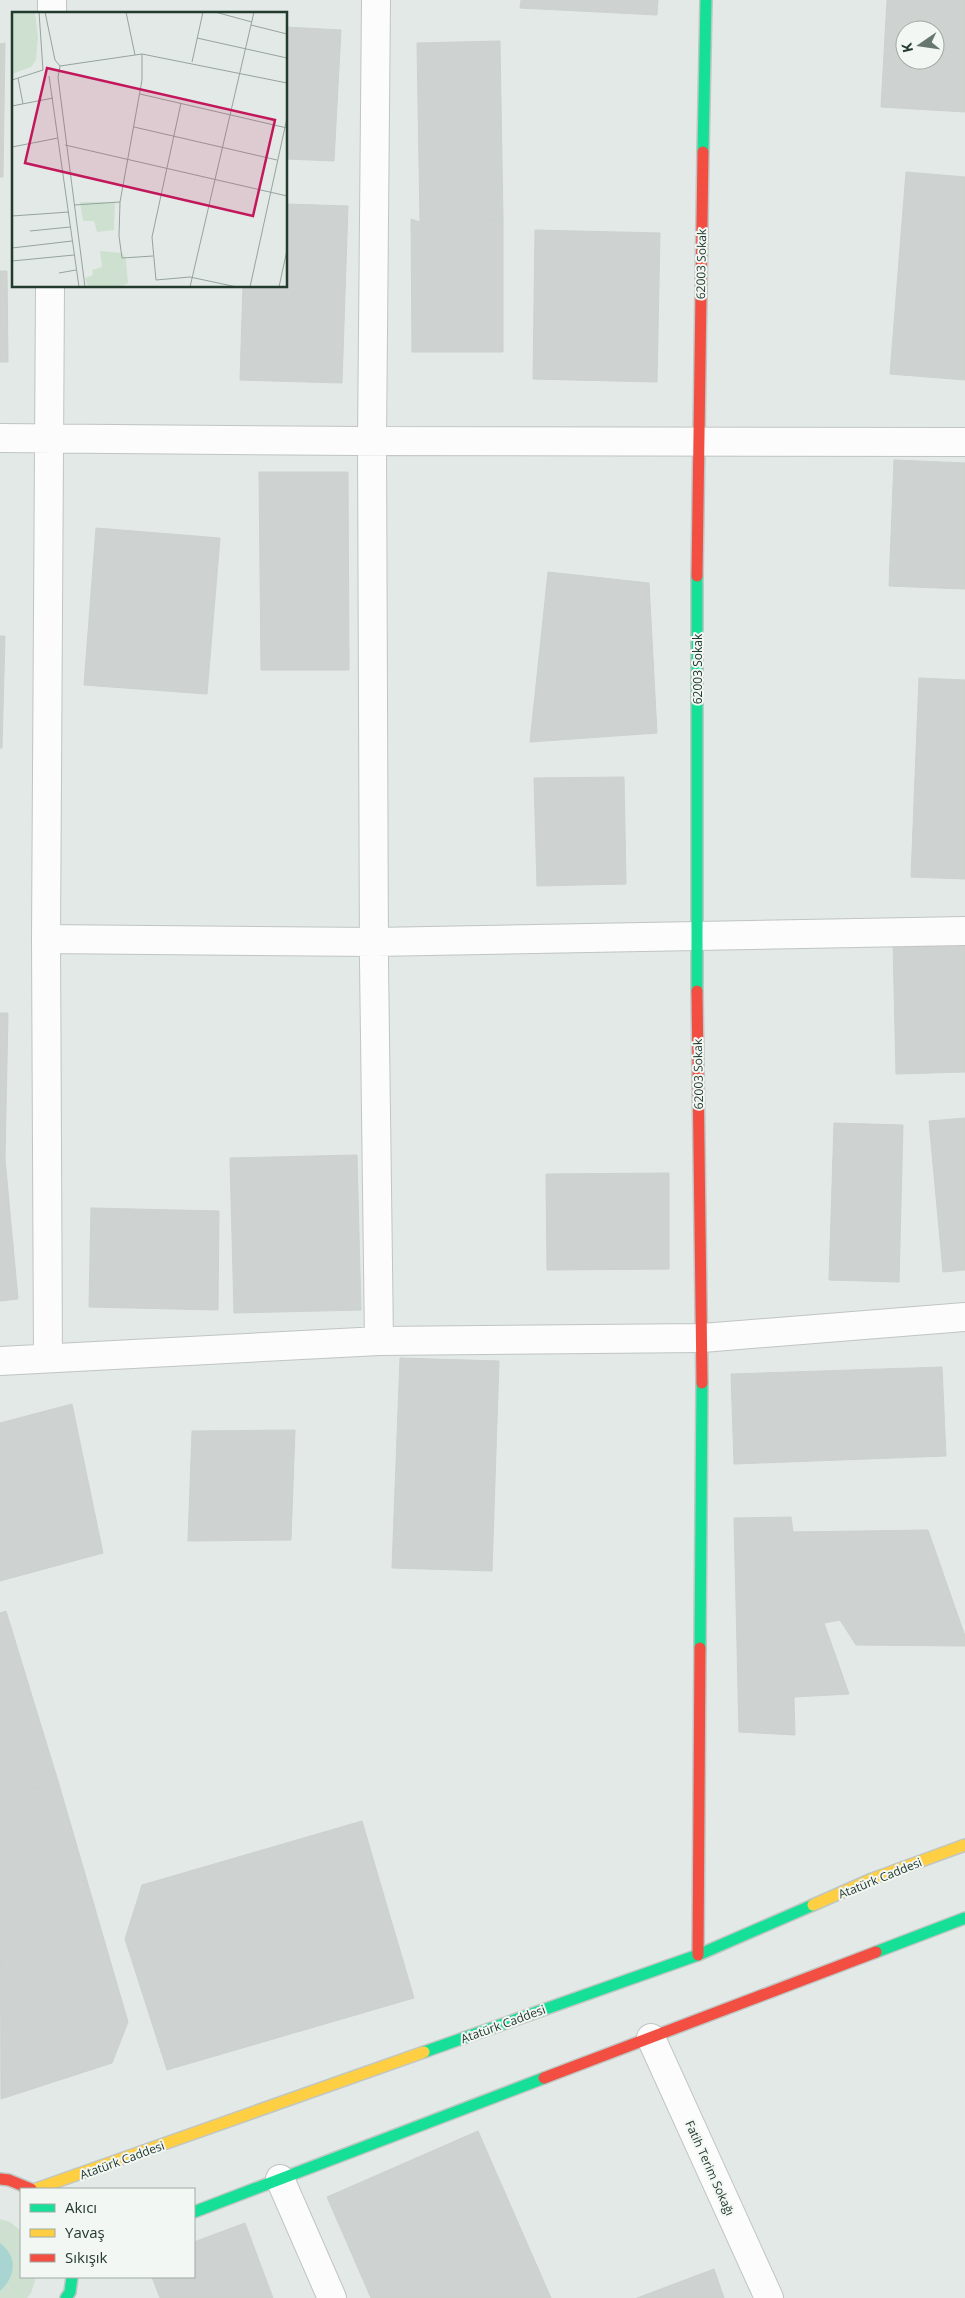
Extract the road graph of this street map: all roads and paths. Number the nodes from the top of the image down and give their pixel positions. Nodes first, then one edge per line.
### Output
1 (376, 0) edge
2 (706, 0) edge
3 (50, 288) edge
4 (0, 438) edge
5 (48, 438) junction
6 (698, 440) junction
7 (372, 441) junction
8 (965, 442) edge
9 (965, 930) edge
10 (696, 936) junction
11 (46, 939) junction
12 (375, 942) junction
13 (965, 1317) edge
14 (702, 1338) junction
15 (380, 1342) junction
16 (48, 1358) junction
17 (0, 1361) edge
18 (965, 1845) edge
19 (965, 1918) edge
20 (698, 1955) junction
21 (651, 2038) junction
22 (0, 2179) edge
23 (280, 2179) junction
24 (29, 2188) edge
25 (39, 2188) edge
26 (195, 2212) edge
27 (72, 2278) edge
28 (66, 2298) edge
29 (332, 2298) edge
30 (769, 2298) edge

1 - 7 street
2 - 6 street, 62003 Sokak
3 - 5 street
4 - 5 street
5 - 7 street
5 - 11 street
6 - 7 street
6 - 8 street
6 - 10 street, 62003 Sokak
7 - 12 street
9 - 10 street
10 - 12 street
10 - 14 street, 62003 Sokak
11 - 12 street
11 - 16 street
12 - 15 street
13 - 14 street
14 - 15 street
14 - 20 street, 62003 Sokak
15 - 16 street
16 - 17 street
18 - 20 street, Atatürk Caddesi
19 - 21 street
20 - 25 street, Atatürk Caddesi
21 - 23 street
21 - 30 street, Fatih Terim Sokağı
22 - 24 street
23 - 26 street
23 - 29 street
27 - 28 street

